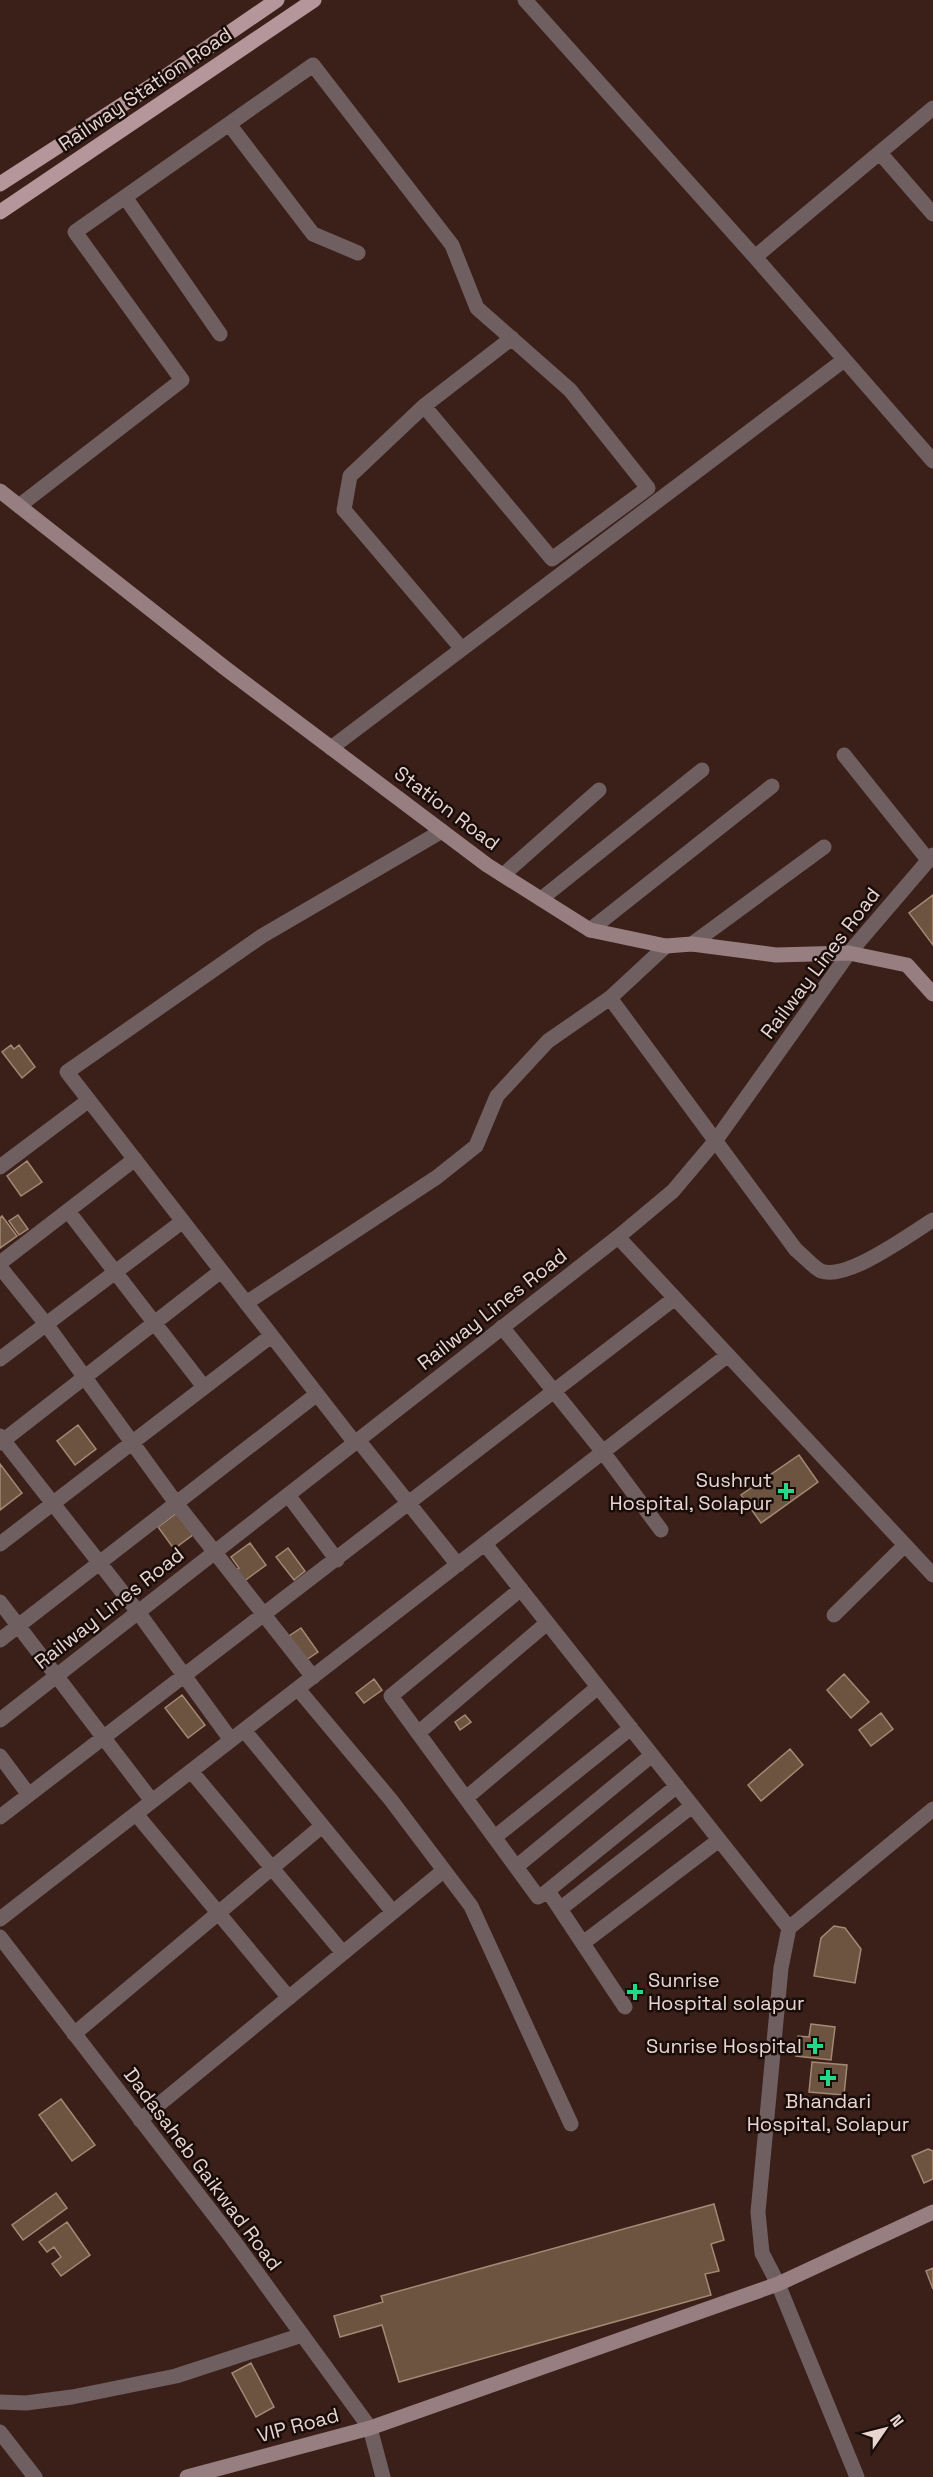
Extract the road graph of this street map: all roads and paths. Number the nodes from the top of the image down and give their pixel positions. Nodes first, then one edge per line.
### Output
1 (277, 0) edge
2 (314, 0) edge
3 (525, 0) edge
4 (933, 108) edge
5 (229, 124) junction
6 (880, 153) junction
7 (0, 184) edge
8 (124, 197) junction
9 (0, 212) edge
10 (933, 214) edge
11 (358, 253) dead end
12 (755, 257) junction
13 (220, 334) dead end
14 (512, 338) junction
15 (844, 360) junction
16 (424, 406) junction
17 (933, 461) edge
18 (0, 491) edge
19 (18, 506) junction
20 (462, 649) junction
21 (331, 748) junction
22 (844, 755) dead end
23 (702, 770) dead end
24 (772, 786) dead end
25 (599, 790) dead end
26 (442, 831) junction
27 (824, 847) dead end
28 (931, 858) edge
29 (503, 875) junction
30 (542, 899) junction
31 (590, 930) junction
32 (692, 944) junction
33 (666, 946) junction
34 (849, 953) junction
35 (933, 994) edge
36 (610, 998) junction
37 (89, 1100) junction
38 (716, 1140) junction
39 (135, 1159) junction
40 (0, 1167) edge
41 (68, 1211) junction
42 (933, 1220) edge
43 (183, 1221) junction
44 (618, 1237) junction
45 (0, 1265) edge
46 (221, 1271) junction
47 (115, 1272) junction
48 (675, 1298) junction
49 (246, 1303) junction
50 (155, 1323) junction
51 (46, 1324) junction
52 (502, 1328) junction
53 (271, 1336) junction
54 (728, 1355) junction
55 (0, 1359) edge
56 (84, 1377) junction
57 (204, 1387) junction
58 (554, 1391) junction
59 (317, 1394) junction
60 (1, 1440) edge
61 (133, 1442) junction
62 (356, 1442) junction
63 (603, 1452) junction
64 (288, 1495) junction
65 (53, 1503) junction
66 (176, 1503) junction
67 (409, 1504) junction
68 (661, 1530) dead end
69 (0, 1544) edge
70 (485, 1544) junction
71 (905, 1545) junction
72 (214, 1552) junction
73 (337, 1560) junction
74 (99, 1563) junction
75 (458, 1565) junction
76 (933, 1575) edge
77 (521, 1589) junction
78 (0, 1602) edge
79 (138, 1612) junction
80 (834, 1615) dead end
81 (264, 1616) junction
82 (547, 1623) junction
83 (18, 1626) junction
84 (0, 1640) edge
85 (57, 1676) junction
86 (185, 1676) junction
87 (313, 1677) junction
88 (598, 1687) junction
89 (298, 1689) junction
90 (0, 1720) edge
91 (631, 1728) junction
92 (244, 1730) junction
93 (418, 1733) junction
94 (103, 1739) junction
95 (231, 1740) junction
96 (652, 1755) junction
97 (0, 1756) edge
98 (191, 1771) junction
99 (677, 1786) junction
100 (29, 1795) junction
101 (466, 1798) junction
102 (152, 1801) junction
103 (692, 1806) junction
104 (933, 1809) edge
105 (136, 1814) junction
106 (0, 1817) edge
107 (322, 1826) junction
108 (495, 1838) junction
109 (719, 1840) junction
110 (516, 1867) junction
111 (272, 1868) junction
112 (443, 1871) junction
113 (545, 1893) junction
114 (560, 1909) junction
115 (393, 1912) junction
116 (218, 1913) junction
117 (0, 1919) edge
118 (789, 1928) junction
119 (0, 1937) edge
120 (583, 1943) junction
121 (343, 1953) junction
122 (289, 1998) junction
123 (625, 2007) dead end
124 (74, 2034) junction
125 (140, 2120) junction
126 (571, 2124) dead end
127 (933, 2212) edge
128 (778, 2284) junction
129 (302, 2335) junction
130 (0, 2402) edge
131 (370, 2427) junction
132 (0, 2432) edge
133 (35, 2477) edge
134 (187, 2477) edge
135 (383, 2477) edge
136 (857, 2477) edge

1 - 7 main road, Railway Station Road
2 - 9 main road, Railway Station Road
3 - 12 street
4 - 6 street
5 - 8 street
5 - 11 street
5 - 14 street
6 - 10 street
6 - 12 street
8 - 13 street
8 - 19 street
12 - 15 street
14 - 16 street
14 - 16 street
15 - 17 street
15 - 20 street
16 - 20 street
18 - 19 main road, Station Road
19 - 21 main road, Station Road
20 - 21 street
21 - 26 main road, Station Road
22 - 28 street
23 - 30 street
24 - 31 street
25 - 29 street
26 - 29 main road, Station Road
26 - 37 street
27 - 32 street
28 - 34 street, Railway Lines Road
29 - 30 main road, Station Road
30 - 31 main road, Station Road
31 - 33 main road, Station Road
32 - 33 main road, Station Road
32 - 34 main road, Station Road
33 - 36 street
34 - 35 main road, Station Road
34 - 38 street, Railway Lines Road
36 - 38 street
36 - 49 street
37 - 39 street
37 - 40 street
38 - 42 street
38 - 44 street, Railway Lines Road
39 - 41 street
39 - 43 street
41 - 45 street
41 - 47 street
43 - 46 street
43 - 47 street
44 - 48 street
44 - 52 street, Railway Lines Road
45 - 51 street
46 - 49 street
46 - 50 street
47 - 50 street
47 - 51 street
48 - 54 street
48 - 58 street
49 - 53 street
50 - 56 street
50 - 57 street
51 - 55 street
51 - 56 street
52 - 58 street
52 - 62 street, Railway Lines Road
53 - 57 street
53 - 59 street
54 - 63 street
54 - 71 street
56 - 60 street
56 - 61 street
57 - 61 street
58 - 63 street
58 - 67 street
59 - 62 street
59 - 66 street
60 - 65 street
61 - 65 street
61 - 66 street
62 - 64 street, Railway Lines Road
62 - 67 street
63 - 68 street
63 - 70 street
64 - 72 street, Railway Lines Road
64 - 73 street
65 - 69 street
65 - 74 street
66 - 72 street
66 - 74 street
67 - 73 street
67 - 75 street
70 - 75 street
70 - 77 street
71 - 76 street
71 - 80 street
72 - 79 street, Railway Lines Road
72 - 81 street
73 - 81 street
74 - 79 street
74 - 83 street
75 - 87 street
77 - 82 street
77 - 93 street
78 - 83 street
79 - 85 street, Railway Lines Road
79 - 86 street
81 - 86 street
81 - 87 street
82 - 88 street
82 - 93 street
83 - 84 street
83 - 85 street
85 - 90 street, Railway Lines Road
85 - 94 street
86 - 94 street
86 - 95 street
87 - 89 street
88 - 91 street
88 - 101 street
89 - 92 street
89 - 112 street
91 - 96 street
91 - 108 street
92 - 95 street
92 - 107 street
93 - 101 street
94 - 100 street
94 - 102 street
95 - 98 street
96 - 99 street
96 - 110 street
97 - 100 street
98 - 102 street
98 - 111 street
99 - 103 street
99 - 113 street
100 - 106 street
101 - 108 street
102 - 105 street
103 - 109 street
103 - 114 street
104 - 118 street
105 - 116 street
105 - 117 street
107 - 111 street
107 - 115 street
108 - 110 street
109 - 118 street
109 - 120 street
110 - 113 street
111 - 116 street
111 - 121 street
112 - 115 street
112 - 126 street
113 - 114 street
114 - 120 street
115 - 121 street
116 - 122 street
116 - 124 street
118 - 128 street
119 - 124 street, Dadasaheb Gaikwad Road
120 - 123 street
121 - 122 street
122 - 125 street
124 - 125 street, Dadasaheb Gaikwad Road
125 - 129 street, Dadasaheb Gaikwad Road
127 - 128 main road
128 - 131 main road
128 - 136 street
129 - 130 street
129 - 131 street, Dadasaheb Gaikwad Road
131 - 134 main road, VIP Road
131 - 135 street, VIP Road
132 - 133 street

